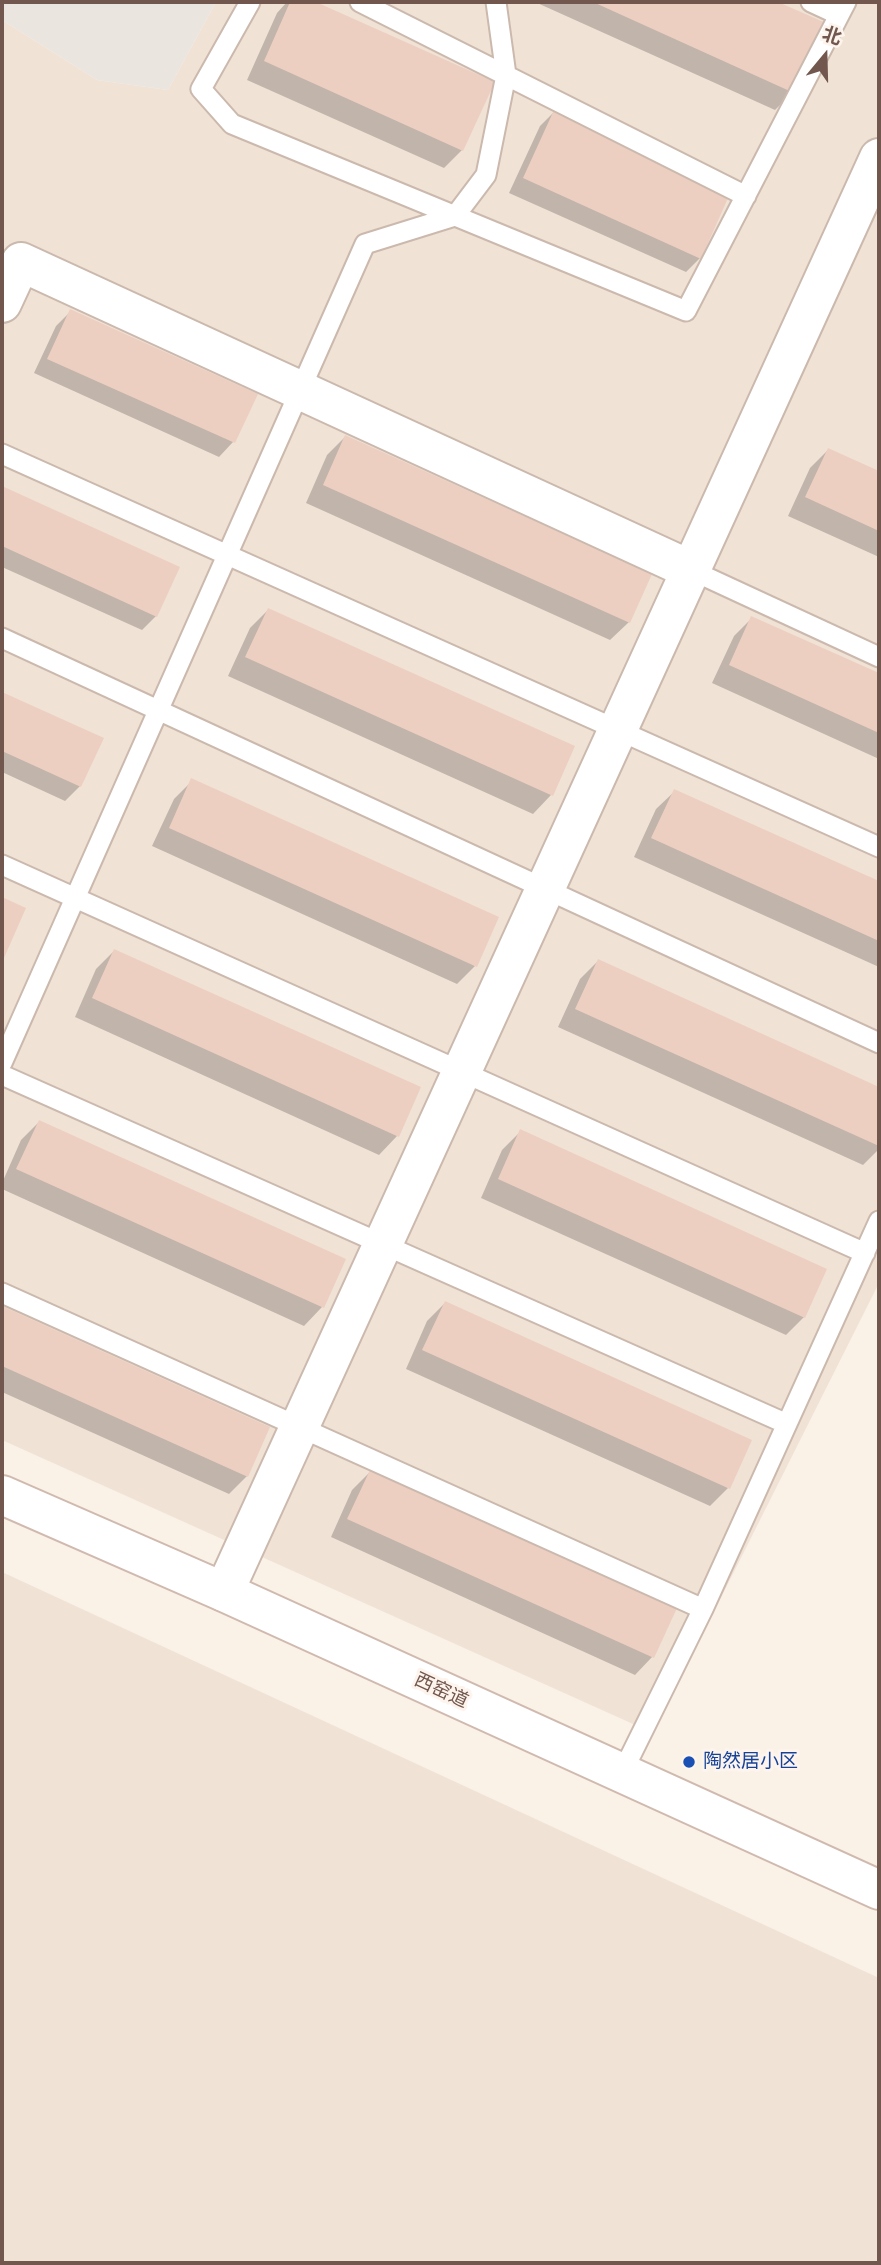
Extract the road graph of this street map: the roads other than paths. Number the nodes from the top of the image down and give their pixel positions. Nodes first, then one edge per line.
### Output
1 (250, 2) edge
2 (360, 2) edge
3 (496, 2) edge
4 (811, 2) edge
5 (843, 8) edge
6 (506, 75) junction
7 (879, 158) edge
8 (746, 196) junction
9 (455, 216) junction
10 (2, 303) edge
11 (300, 390) junction
12 (2, 454) edge
13 (227, 555) junction
14 (691, 570) junction
15 (2, 638) edge
16 (879, 657) edge
17 (158, 710) junction
18 (618, 730) junction
19 (879, 848) edge
20 (2, 865) edge
21 (545, 889) junction
22 (75, 898) junction
23 (879, 1043) edge
24 (2, 1063) edge
25 (462, 1072) junction
26 (2, 1075) edge
27 (879, 1221) edge
28 (383, 1244) junction
29 (865, 1253) junction
30 (2, 1293) edge
31 (787, 1424) junction
32 (299, 1427) junction
33 (2, 1494) edge
34 (224, 1592) junction
35 (703, 1609) junction
36 (622, 1773) junction
37 (879, 1890) edge

1 - 9 lane
2 - 6 lane
3 - 6 lane
4 - 5 lane
5 - 8 lane
6 - 8 lane
6 - 9 lane
7 - 14 street
8 - 9 lane
9 - 11 lane
10 - 11 street
11 - 13 lane
11 - 14 street
12 - 13 lane
13 - 17 lane
13 - 18 lane
14 - 16 lane
14 - 18 street
15 - 17 lane
17 - 21 lane
17 - 22 lane
18 - 19 lane
18 - 21 street
20 - 22 lane
21 - 23 lane
21 - 25 street
22 - 24 lane
22 - 25 lane
25 - 28 street
25 - 29 lane
26 - 28 lane
27 - 29 lane
28 - 31 lane
28 - 32 street
29 - 31 lane
30 - 32 lane
31 - 35 lane
32 - 34 street
32 - 35 lane
33 - 34 street, 西窑道
34 - 36 street, 西窑道
35 - 36 lane
36 - 37 street, 西窑道

